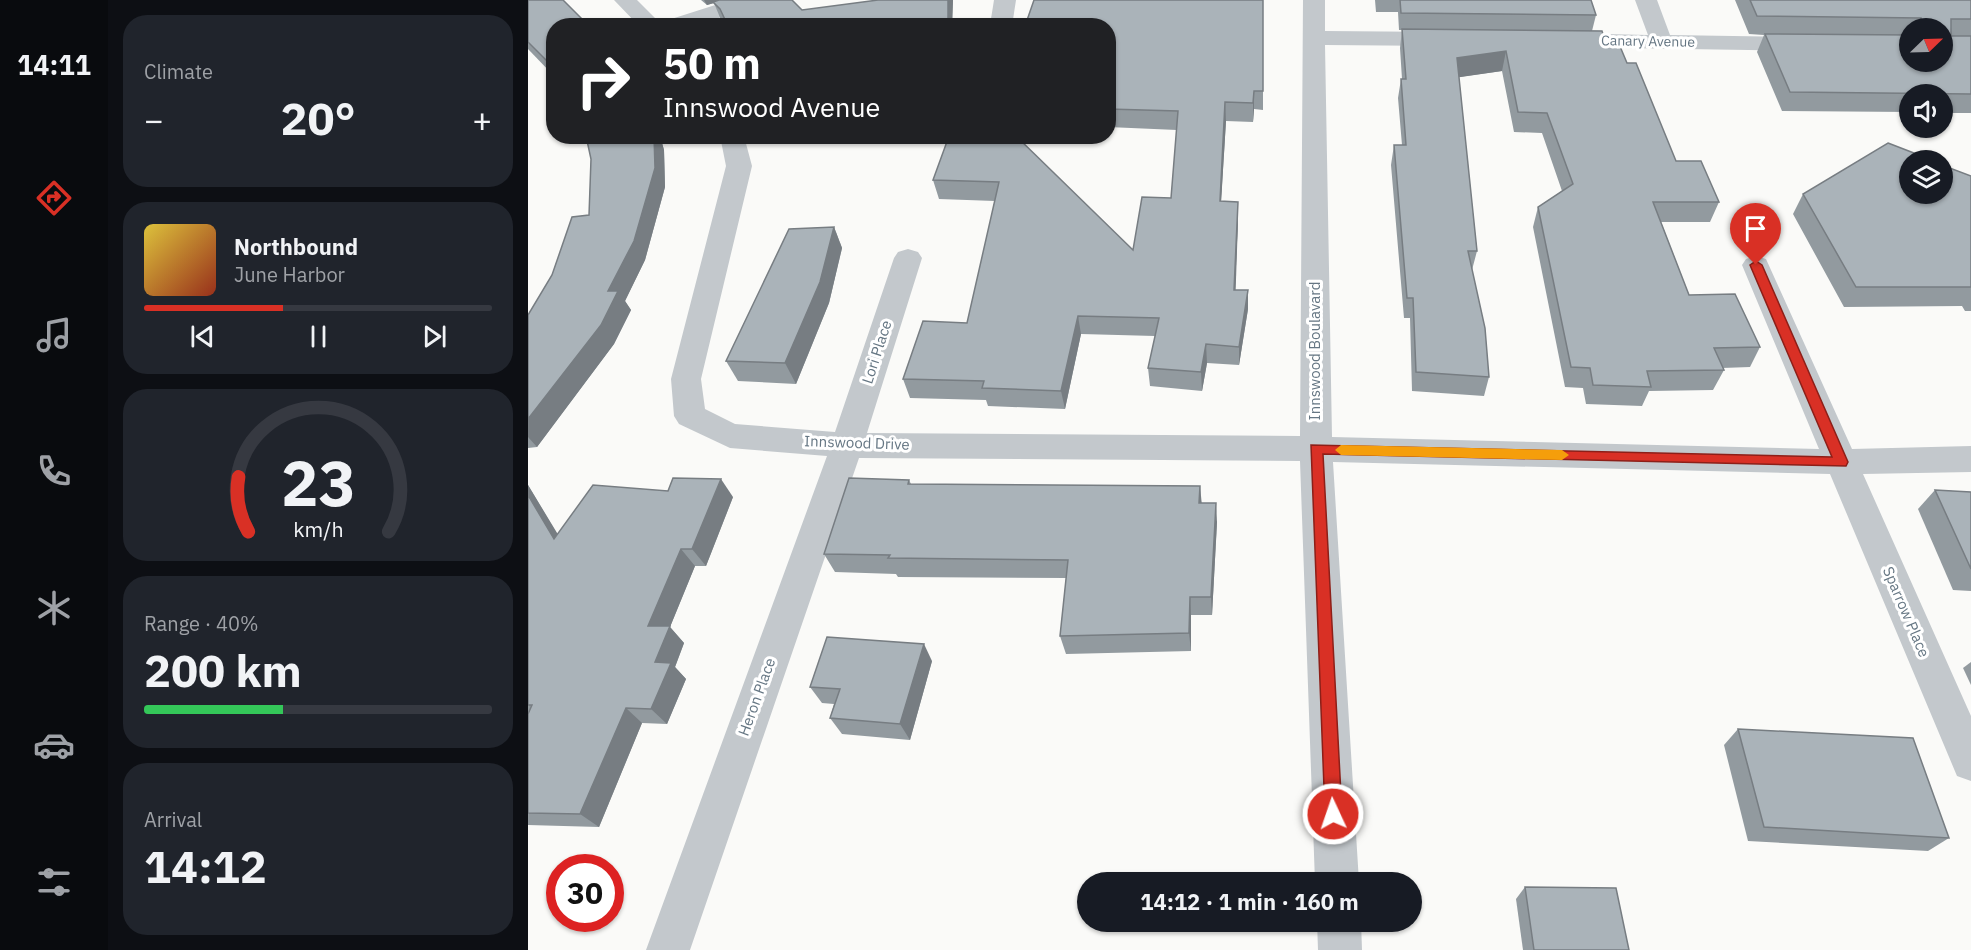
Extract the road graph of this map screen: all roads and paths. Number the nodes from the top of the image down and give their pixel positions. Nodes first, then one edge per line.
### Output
1 (625, 0) edge
2 (752, 0) edge
3 (1005, 0) edge
4 (1314, 0) edge
5 (1646, 0) edge
6 (644, 18) edge
7 (697, 18) edge
8 (1001, 18) edge
9 (1314, 38) junction
10 (1470, 40) edge
11 (1541, 40) edge
12 (1661, 41) junction
13 (1827, 44) edge
14 (734, 144) edge
15 (908, 258) dead end
16 (1756, 265) dead end
17 (847, 445) junction
18 (1316, 449) junction
19 (1971, 459) edge
20 (1841, 462) junction
21 (1971, 762) edge
22 (1337, 872) edge
23 (1339, 932) edge
24 (668, 950) edge
25 (1340, 950) edge

1 - 6 street
2 - 7 street
3 - 8 street
4 - 9 street, Innswood Boulavard
5 - 12 street
9 - 10 street
9 - 18 street, Innswood Boulavard
11 - 12 street, Canary Avenue
12 - 13 street, Canary Avenue
14 - 17 street, Innswood Drive
15 - 17 street, Lori Place
16 - 20 street, Sparrow Place
17 - 18 street, Innswood Drive
17 - 24 street, Heron Place
18 - 20 street, Innswood Drive
18 - 22 street, Innswood Boulavard
19 - 20 street, Innswood Drive
20 - 21 street, Sparrow Place
23 - 25 street

